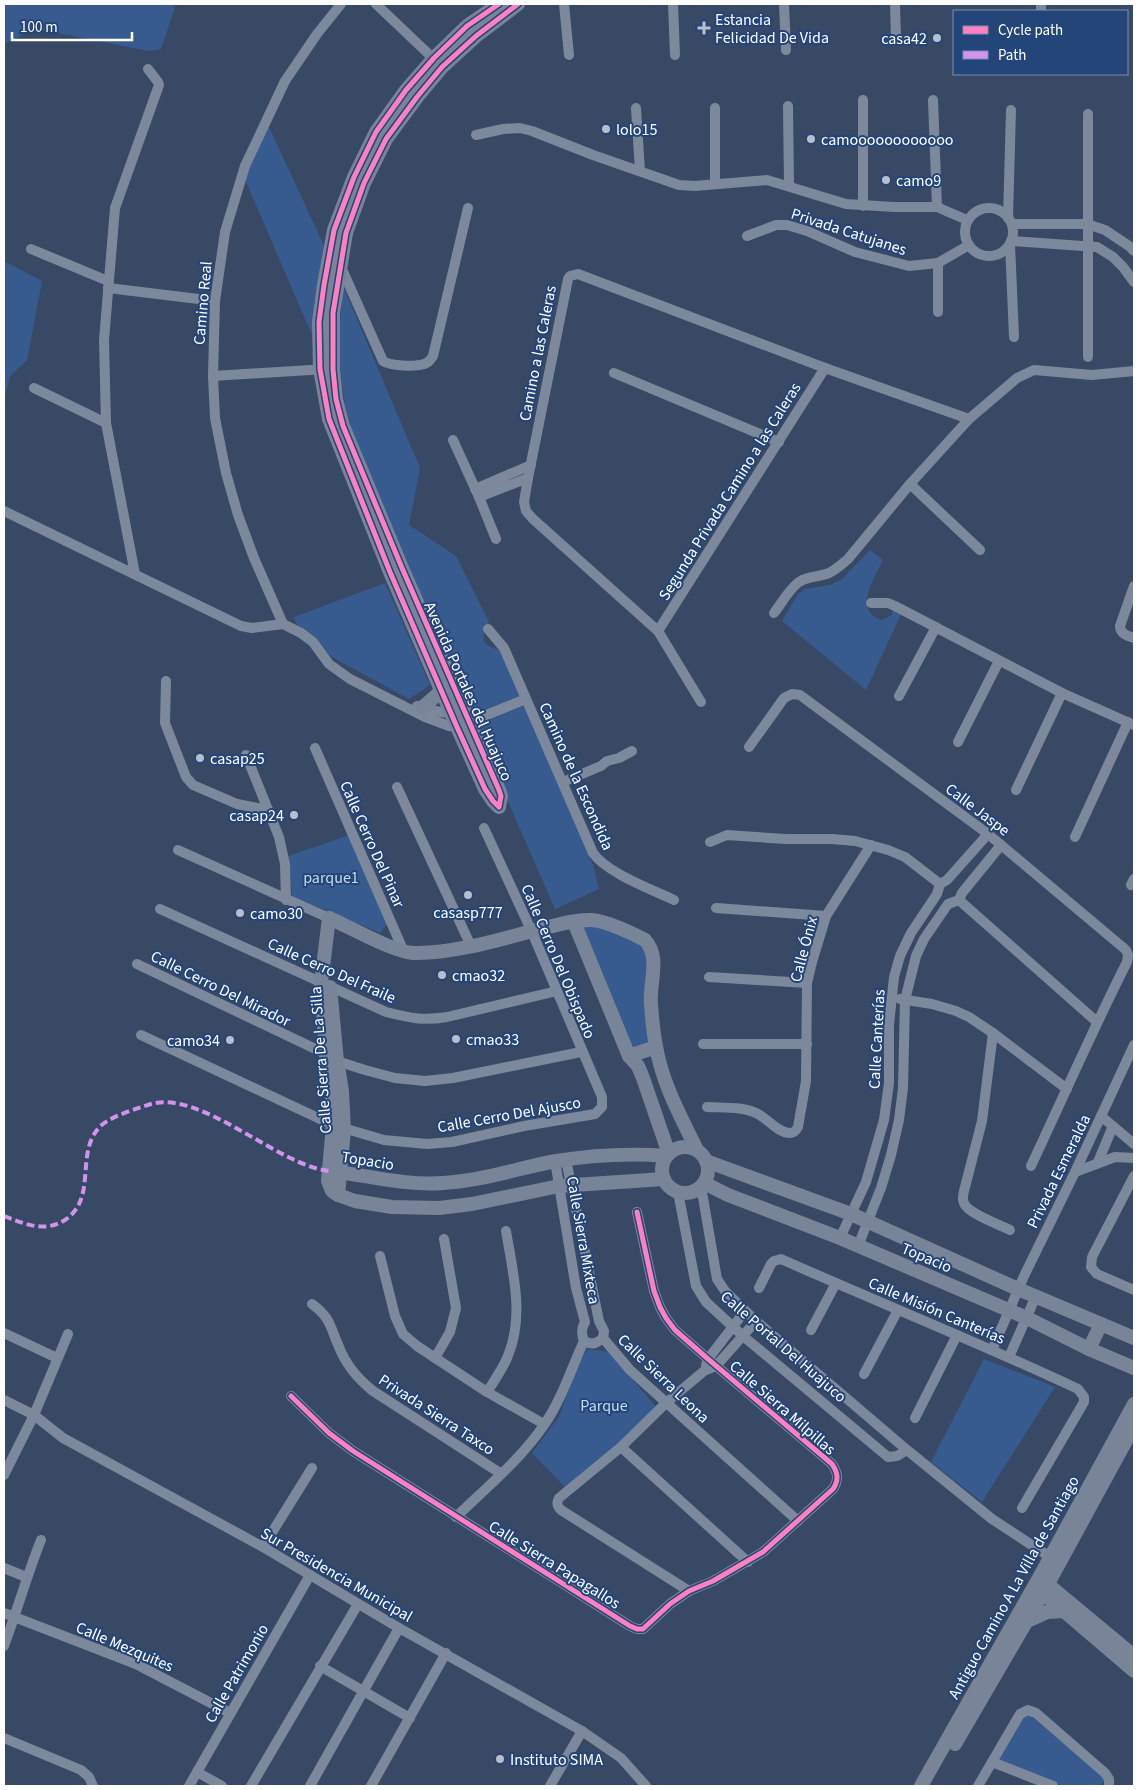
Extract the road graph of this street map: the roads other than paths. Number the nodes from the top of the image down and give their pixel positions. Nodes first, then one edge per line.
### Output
1 (340, 4) edge
2 (376, 4) edge
3 (499, 4) edge
4 (518, 4) edge
5 (564, 4) edge
6 (673, 4) edge
7 (784, 4) edge
8 (895, 4) edge
9 (896, 40) dead end
10 (786, 50) dead end
11 (568, 56) dead end
12 (674, 56) dead end
13 (438, 62) junction
14 (148, 69) dead end
15 (863, 100) dead end
16 (933, 100) dead end
17 (788, 106) dead end
18 (636, 108) dead end
19 (715, 108) dead end
20 (1011, 110) dead end
21 (1088, 114) dead end
22 (476, 135) dead end
23 (640, 171) junction
24 (715, 184) junction
25 (789, 185) junction
26 (863, 206) junction
27 (937, 206) junction
28 (468, 208) dead end
29 (967, 220) junction
30 (1010, 221) junction
31 (1087, 224) junction
32 (747, 236) dead end
33 (1010, 242) junction
34 (969, 245) junction
35 (1088, 245) junction
36 (31, 249) dead end
37 (1134, 251) edge
38 (335, 261) junction
39 (938, 263) junction
40 (1134, 282) edge
41 (108, 285) junction
42 (215, 301) junction
43 (938, 312) dead end
44 (1014, 337) dead end
45 (1088, 357) dead end
46 (825, 368) junction
47 (327, 369) junction
48 (1134, 371) edge
49 (614, 372) dead end
50 (213, 376) junction
51 (34, 388) dead end
52 (970, 419) junction
53 (106, 423) junction
54 (453, 440) dead end
55 (779, 442) junction
56 (531, 465) junction
57 (528, 478) junction
58 (910, 484) junction
59 (477, 493) junction
60 (4, 511) edge
61 (496, 539) dead end
62 (980, 550) dead end
63 (135, 574) junction
64 (1134, 586) edge
65 (871, 603) dead end
66 (774, 613) dead end
67 (283, 624) junction
68 (936, 627) junction
69 (488, 630) dead end
70 (658, 631) junction
71 (1134, 638) edge
72 (999, 661) junction
73 (166, 681) dead end
74 (441, 688) junction
75 (1062, 693) junction
76 (900, 696) dead end
77 (526, 699) junction
78 (702, 702) dead end
79 (406, 707) junction
80 (423, 707) junction
81 (457, 711) junction
82 (1131, 724) edge
83 (463, 725) junction
84 (958, 742) dead end
85 (749, 747) dead end
86 (315, 748) dead end
87 (632, 751) dead end
88 (246, 756) dead end
89 (563, 782) junction
90 (397, 788) dead end
91 (1016, 790) dead end
92 (268, 810) junction
93 (484, 828) dead end
94 (988, 834) junction
95 (1075, 837) dead end
96 (710, 842) dead end
97 (871, 845) junction
98 (1001, 845) junction
99 (178, 850) dead end
100 (941, 886) junction
101 (960, 896) junction
102 (286, 900) junction
103 (674, 900) dead end
104 (948, 904) junction
105 (716, 908) dead end
106 (160, 909) dead end
107 (826, 916) junction
108 (333, 920) junction
109 (574, 922) junction
110 (532, 932) junction
111 (471, 946) junction
112 (404, 952) junction
113 (137, 964) dead end
114 (709, 977) dead end
115 (807, 983) junction
116 (326, 984) junction
117 (557, 991) junction
118 (892, 997) junction
119 (905, 1000) junction
120 (1097, 1022) junction
121 (993, 1033) junction
122 (141, 1035) dead end
123 (703, 1044) dead end
124 (807, 1044) junction
125 (1134, 1045) edge
126 (656, 1048) junction
127 (581, 1052) junction
128 (629, 1056) junction
129 (331, 1058) junction
130 (662, 1070) junction
131 (643, 1078) junction
132 (1068, 1089) junction
133 (674, 1104) junction
134 (602, 1107) joint
135 (707, 1107) dead end
136 (654, 1109) junction
137 (1101, 1116) junction
138 (1113, 1126) junction
139 (339, 1128) junction
140 (1134, 1144) edge
141 (668, 1155) junction
142 (701, 1156) junction
143 (1134, 1158) edge
144 (560, 1161) junction
145 (1098, 1162) junction
146 (1030, 1166) dead end
147 (335, 1172) junction
148 (1075, 1172) junction
149 (1134, 1176) edge
150 (664, 1179) junction
151 (866, 1182) junction
152 (565, 1185) junction
153 (702, 1185) junction
154 (880, 1188) junction
155 (678, 1192) junction
156 (637, 1212) dead end
157 (851, 1214) junction
158 (579, 1222) junction
159 (868, 1222) junction
160 (566, 1224) junction
161 (1010, 1230) dead end
162 (506, 1231) dead end
163 (840, 1238) junction
164 (444, 1239) dead end
165 (858, 1246) junction
166 (380, 1256) dead end
167 (836, 1283) junction
168 (759, 1288) dead end
169 (1018, 1289) junction
170 (1134, 1290) edge
171 (1036, 1296) junction
172 (312, 1304) dead end
173 (898, 1310) junction
174 (1009, 1310) junction
175 (745, 1311) junction
176 (1027, 1318) junction
177 (599, 1321) junction
178 (756, 1321) junction
179 (585, 1322) junction
180 (1101, 1324) junction
181 (733, 1327) junction
182 (811, 1330) dead end
183 (4, 1333) edge
184 (68, 1334) dead end
185 (957, 1335) junction
186 (743, 1336) junction
187 (603, 1338) junction
188 (1134, 1338) edge
189 (584, 1341) junction
190 (1089, 1349) junction
191 (992, 1350) junction
192 (1009, 1356) junction
193 (57, 1358) junction
194 (435, 1358) junction
195 (712, 1363) junction
196 (1134, 1368) edge
197 (864, 1374) dead end
198 (487, 1392) junction
199 (291, 1396) dead end
200 (4, 1400) edge
201 (666, 1403) junction
202 (1134, 1404) edge
203 (34, 1414) junction
204 (915, 1418) dead end
205 (544, 1424) junction
206 (1134, 1426) edge
207 (621, 1447) junction
208 (907, 1450) junction
209 (7, 1460) edge
210 (312, 1468) dead end
211 (500, 1473) junction
212 (4, 1476) edge
213 (1022, 1508) dead end
214 (456, 1517) junction
215 (798, 1521) junction
216 (41, 1540) dead end
217 (263, 1547) junction
218 (1050, 1557) junction
219 (748, 1562) junction
220 (4, 1568) edge
221 (310, 1575) junction
222 (26, 1577) junction
223 (1041, 1585) junction
224 (689, 1592) junction
225 (358, 1604) junction
226 (1065, 1611) junction
227 (4, 1613) edge
228 (14, 1617) junction
229 (1027, 1621) junction
230 (399, 1628) junction
231 (4, 1646) edge
232 (446, 1653) junction
233 (1134, 1656) edge
234 (320, 1666) junction
235 (1134, 1671) edge
236 (364, 1692) junction
237 (230, 1713) junction
238 (410, 1718) junction
239 (582, 1731) junction
240 (4, 1738) edge
241 (992, 1762) junction
242 (197, 1772) junction
243 (1109, 1785) edge
244 (93, 1786) edge
245 (189, 1786) edge
246 (222, 1786) edge
247 (251, 1786) edge
248 (310, 1786) edge
249 (371, 1786) edge
250 (550, 1786) edge
251 (646, 1786) edge
252 (920, 1786) edge
253 (931, 1786) edge
254 (978, 1786) edge
255 (1054, 1786) edge

1 - 42 street, Camino Real
2 - 13 street
3 - 13 street, Avenida Portales del Huajuco
4 - 13 street, Avenida Portales del Huajuco
5 - 11 street
6 - 12 street
7 - 10 street
8 - 9 street
13 - 38 street, Avenida Portales del Huajuco
14 - 41 street
15 - 26 street
16 - 27 street
17 - 25 street
18 - 23 street
19 - 24 street
20 - 30 street
21 - 31 street
22 - 23 street
23 - 24 street
24 - 25 street
25 - 26 street
26 - 27 street
27 - 29 street
28 - 38 street
29 - 30 street
29 - 34 street
30 - 31 street
30 - 33 street
31 - 35 street
31 - 37 street
32 - 39 street, Privada Catujanes
33 - 34 street
33 - 35 street
33 - 44 street
34 - 39 street, Privada Catujanes
35 - 40 street
35 - 45 street
36 - 41 street
38 - 47 street, Avenida Portales del Huajuco
39 - 43 street
41 - 42 street
41 - 53 street
42 - 50 street, Camino Real
46 - 52 street, Camino a las Caleras
46 - 55 street, Segunda Privada Camino a las Caleras
46 - 56 street, Camino a las Caleras
47 - 50 street
47 - 74 street, Avenida Portales del Huajuco
47 - 81 street, Avenida Portales del Huajuco
48 - 52 street
49 - 55 street
50 - 67 street, Camino Real
51 - 53 street
52 - 58 street
53 - 63 street
54 - 59 street
55 - 70 street, Segunda Privada Camino a las Caleras
56 - 57 street, Camino a las Caleras
56 - 59 street
57 - 59 street
57 - 70 street, Camino a las Caleras
58 - 62 street
58 - 66 street
59 - 61 street
60 - 63 street
63 - 67 street
64 - 71 street
65 - 68 street
67 - 79 street
68 - 72 street
68 - 76 street
69 - 77 street, Camino de la Escondida
70 - 78 street, Camino a las Caleras
72 - 75 street
72 - 84 street
73 - 92 street
74 - 80 street
74 - 81 street, Avenida Portales del Huajuco
75 - 82 street
75 - 91 street
77 - 83 street
77 - 89 street, Camino de la Escondida
79 - 80 street
79 - 83 street
80 - 81 street
81 - 83 street, Avenida Portales del Huajuco
82 - 95 street
83 - 83 street, Avenida Portales del Huajuco
85 - 94 street, Calle Jaspe
86 - 112 street, Calle Cerro Del Pinar
87 - 89 street
88 - 92 street
89 - 103 street, Camino de la Escondida
90 - 111 street
92 - 102 street
93 - 110 street, Calle Cerro Del Obispado
94 - 98 street, Calle Jaspe
94 - 100 street, Calle Canterías
96 - 97 street
97 - 100 street
97 - 107 street, Calle Ónix
98 - 101 street
98 - 120 street, Calle Jaspe
99 - 102 street
100 - 101 street
100 - 104 street
100 - 118 street, Calle Canterías
101 - 104 street
101 - 120 street
102 - 108 street
104 - 119 street, Calle Canterías
105 - 107 street
106 - 116 street, Calle Cerro Del Fraile
107 - 115 street, Calle Ónix
108 - 112 street
108 - 116 street, Calle Sierra De La Silla
109 - 110 street
109 - 126 street
109 - 128 street
110 - 111 street
110 - 117 street, Calle Cerro Del Obispado
111 - 112 street
113 - 129 street, Calle Cerro Del Mirador
114 - 115 street
115 - 124 street, Calle Ónix
116 - 117 street, Calle Cerro Del Fraile
116 - 129 street, Calle Sierra De La Silla
117 - 127 street, Calle Cerro Del Obispado
118 - 119 street
118 - 151 street, Calle Canterías
119 - 121 street
119 - 154 street, Calle Canterías
120 - 132 street
121 - 132 street
121 - 161 street
122 - 139 street, Calle Cerro Del Ajusco
123 - 124 street
124 - 135 street, Calle Ónix
125 - 137 street, Privada Esmeralda
126 - 128 street
126 - 130 street
127 - 129 street, Calle Cerro Del Mirador
127 - 134 street, Calle Cerro Del Obispado
128 - 131 street
129 - 139 street, Calle Sierra De La Silla
130 - 131 street
130 - 133 street
131 - 136 street
132 - 146 street
133 - 136 street
133 - 142 street
134 - 139 street, Calle Cerro Del Ajusco
136 - 141 street
137 - 138 street
137 - 148 street, Privada Esmeralda
138 - 140 street
138 - 145 street
139 - 147 street, Calle Sierra De La Silla
141 - 142 street
141 - 144 street, Topacio
141 - 150 street
142 - 153 street
142 - 157 street, Topacio
143 - 145 street
144 - 147 street, Topacio
144 - 152 street, Calle Sierra Mixteca
145 - 148 street
147 - 152 street, Calle Sierra De La Silla
148 - 169 street, Privada Esmeralda
149 - 170 street
150 - 152 street
150 - 155 street
151 - 154 street
151 - 157 street, Calle Canterías
152 - 158 street, Calle Sierra Leona
152 - 160 street, Calle Sierra Mixteca
153 - 155 street
153 - 163 street, Topacio
153 - 175 street, Calle Portal Del Huajuco
154 - 159 street, Calle Canterías
155 - 181 street, Calle Portal Del Huajuco
156 - 195 street, Calle Sierra Milpillas
157 - 159 street, Topacio
157 - 163 street, Calle Canterías
158 - 160 street
158 - 177 street, Calle Sierra Leona
159 - 165 street, Calle Canterías
159 - 169 street, Topacio
160 - 179 street, Calle Sierra Mixteca
162 - 198 street
163 - 165 street, Topacio
164 - 194 street
165 - 174 street, Topacio
166 - 194 street
167 - 168 street, Calle Misión Canterías
167 - 173 street, Calle Misión Canterías
167 - 182 street
169 - 171 street, Topacio
169 - 174 street, Privada Esmeralda
171 - 176 street
171 - 180 street, Topacio
172 - 211 street, Privada Sierra Taxco
173 - 185 street, Calle Misión Canterías
173 - 197 street
174 - 176 street, Topacio
174 - 191 street, Privada Esmeralda
175 - 178 street, Calle Portal Del Huajuco
175 - 181 street
176 - 190 street, Topacio
176 - 192 street
177 - 179 street
177 - 187 street, Calle Sierra Leona
178 - 186 street
178 - 208 street, Calle Portal Del Huajuco
179 - 189 street, Calle Sierra Mixteca
180 - 188 street, Topacio
180 - 190 street
181 - 186 street, Calle Portal Del Huajuco
181 - 195 street
183 - 193 street
184 - 193 street
185 - 191 street, Calle Misión Canterías
185 - 204 street
186 - 195 street
186 - 208 street, Calle Portal Del Huajuco
187 - 189 street
187 - 201 street, Calle Sierra Leona
189 - 205 street, Calle Sierra Mixteca
190 - 196 street, Topacio
191 - 192 street, Calle Misión Canterías
192 - 213 street, Calle Misión Canterías
193 - 203 street
194 - 198 street
195 - 201 street
195 - 215 street, Calle Sierra Milpillas
198 - 205 street
199 - 214 street, Calle Sierra Papagallos
200 - 203 street, Sur Presidencia Municipal
201 - 207 street
201 - 215 street, Calle Sierra Leona
202 - 218 street, Antiguo Camino A La Villa de Santiago
203 - 209 street
203 - 217 street, Sur Presidencia Municipal
205 - 211 street, Calle Sierra Mixteca
206 - 223 street
207 - 219 street
207 - 224 street
208 - 218 street, Calle Portal Del Huajuco
209 - 212 street
210 - 217 street
211 - 214 street, Calle Sierra Mixteca
214 - 224 street, Calle Sierra Papagallos
215 - 219 street
216 - 222 street
217 - 221 street, Sur Presidencia Municipal
218 - 223 street, Antiguo Camino A La Villa de Santiago
219 - 224 street
220 - 222 street
221 - 225 street, Sur Presidencia Municipal
221 - 237 street, Calle Patrimonio
222 - 228 street
223 - 226 street
223 - 229 street
223 - 233 street
223 - 252 street, Antiguo Camino A La Villa de Santiago
225 - 230 street, Sur Presidencia Municipal
225 - 234 street
226 - 229 street
226 - 235 street
227 - 228 street, Calle Mezquites
228 - 231 street
228 - 237 street, Calle Mezquites
229 - 253 street
230 - 232 street, Sur Presidencia Municipal
230 - 236 street
232 - 238 street
232 - 239 street, Sur Presidencia Municipal
234 - 236 street
234 - 247 street
236 - 238 street
236 - 248 street
237 - 242 street, Calle Patrimonio
238 - 249 street
239 - 250 street
239 - 251 street, Sur Presidencia Municipal
240 - 244 street
241 - 243 street
241 - 254 street
241 - 255 street
242 - 245 street, Calle Patrimonio
242 - 246 street

